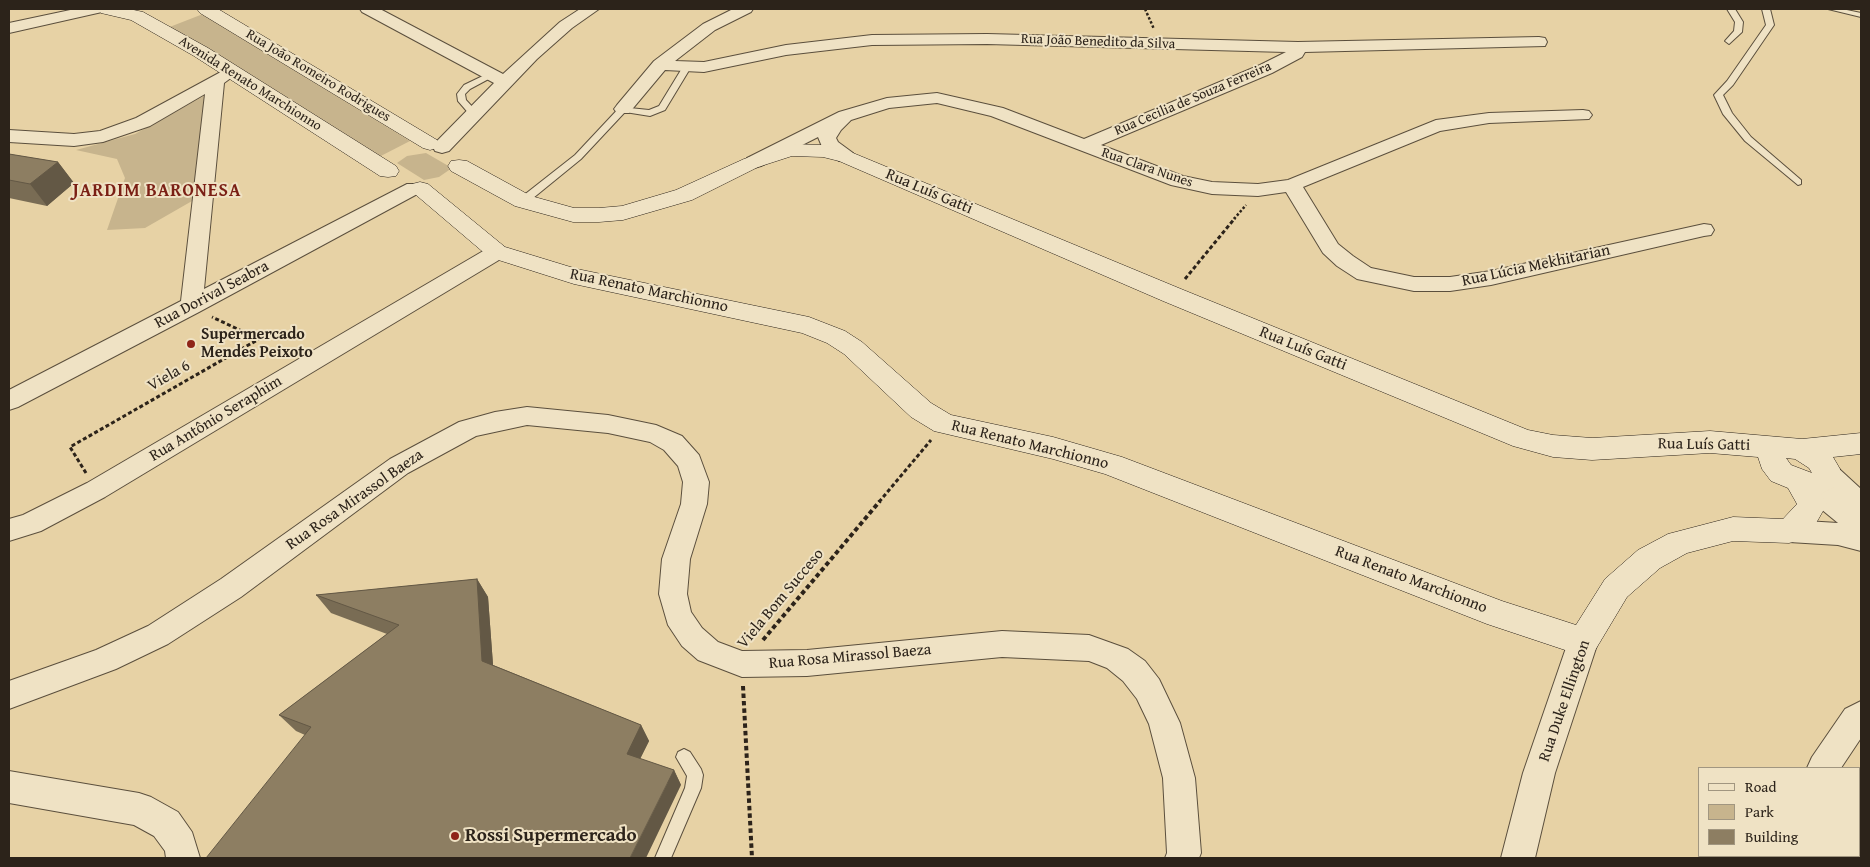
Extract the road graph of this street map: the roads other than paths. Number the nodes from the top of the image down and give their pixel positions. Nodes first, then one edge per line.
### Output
1 (96, 9) edge
2 (107, 9) edge
3 (206, 9) edge
4 (368, 9) edge
5 (591, 9) edge
6 (745, 9) edge
7 (1731, 9) edge
8 (1766, 9) edge
9 (1832, 9) edge
10 (146, 12) edge
11 (1861, 14) edge
12 (9, 28) edge
13 (1539, 42) dead end
14 (1729, 42) dead end
15 (1298, 47) junction
16 (660, 65) junction
17 (687, 67) junction
18 (223, 77) junction
19 (498, 78) junction
20 (623, 109) junction
21 (1583, 115) dead end
22 (845, 116) junction
23 (9, 136) edge
24 (436, 145) junction
25 (1083, 146) junction
26 (846, 157) junction
27 (751, 163) junction
28 (388, 171) junction
29 (437, 181) junction
30 (1798, 182) dead end
31 (1292, 185) junction
32 (523, 201) junction
33 (1704, 230) dead end
34 (497, 252) junction
35 (191, 307) junction
36 (9, 400) edge
37 (1861, 444) edge
38 (1790, 449) junction
39 (1861, 457) edge
40 (1815, 477) junction
41 (1861, 505) edge
42 (1861, 526) edge
43 (9, 530) edge
44 (1789, 531) junction
45 (1861, 540) edge
46 (1582, 642) junction
47 (9, 695) edge
48 (1861, 716) edge
49 (684, 757) dead end
50 (1824, 767) edge
51 (9, 787) edge
52 (183, 858) edge
53 (662, 858) edge
54 (1182, 858) edge
55 (1518, 858) edge

1 - 12 street
2 - 10 street, Avenida Renato Marchionno
3 - 24 street, Rua João Romeiro Rodrigues
4 - 19 street
5 - 19 street
6 - 16 street
7 - 14 lane
8 - 30 lane
9 - 11 lane
10 - 18 street, Avenida Renato Marchionno
13 - 15 street, Rua João Benedito da Silva
15 - 17 street, Rua João Benedito da Silva
15 - 25 street, Rua Cecilia de Souza Ferreira
16 - 17 street, Rua João Benedito da Silva
16 - 20 street
17 - 20 lane
18 - 23 street
18 - 28 street, Avenida Renato Marchionno
18 - 35 street
19 - 24 street
20 - 32 lane
21 - 31 street, Rua Clara Nunes
22 - 25 street, Rua Clara Nunes
22 - 26 street, Rua Luís Gatti
22 - 27 street, Rua Clara Nunes
24 - 28 street
24 - 29 street, Rua João Romeiro Rodrigues
25 - 31 street, Rua Clara Nunes
26 - 27 street, Rua Luís Gatti
26 - 38 street, Rua Luís Gatti
27 - 32 street, Rua Luís Gatti
28 - 29 street, Avenida Renato Marchionno
29 - 32 street, Rua Luís Gatti
29 - 34 street, Rua Renato Marchionno
29 - 35 street, Rua Dorival Seabra
31 - 33 street, Rua Lúcia Mekhitarian
34 - 43 street, Rua Antônio Seraphim
34 - 46 street, Rua Renato Marchionno
35 - 36 street, Rua Dorival Seabra
37 - 38 street, Rua Luís Gatti
38 - 40 street
39 - 40 street
40 - 41 street
40 - 42 street
40 - 44 street
44 - 45 street, Rua Duke Ellington
44 - 46 street, Rua Duke Ellington
46 - 55 street, Rua Duke Ellington
47 - 54 street, Rua Rosa Mirassol Baeza
48 - 50 street
49 - 53 lane
51 - 52 street

